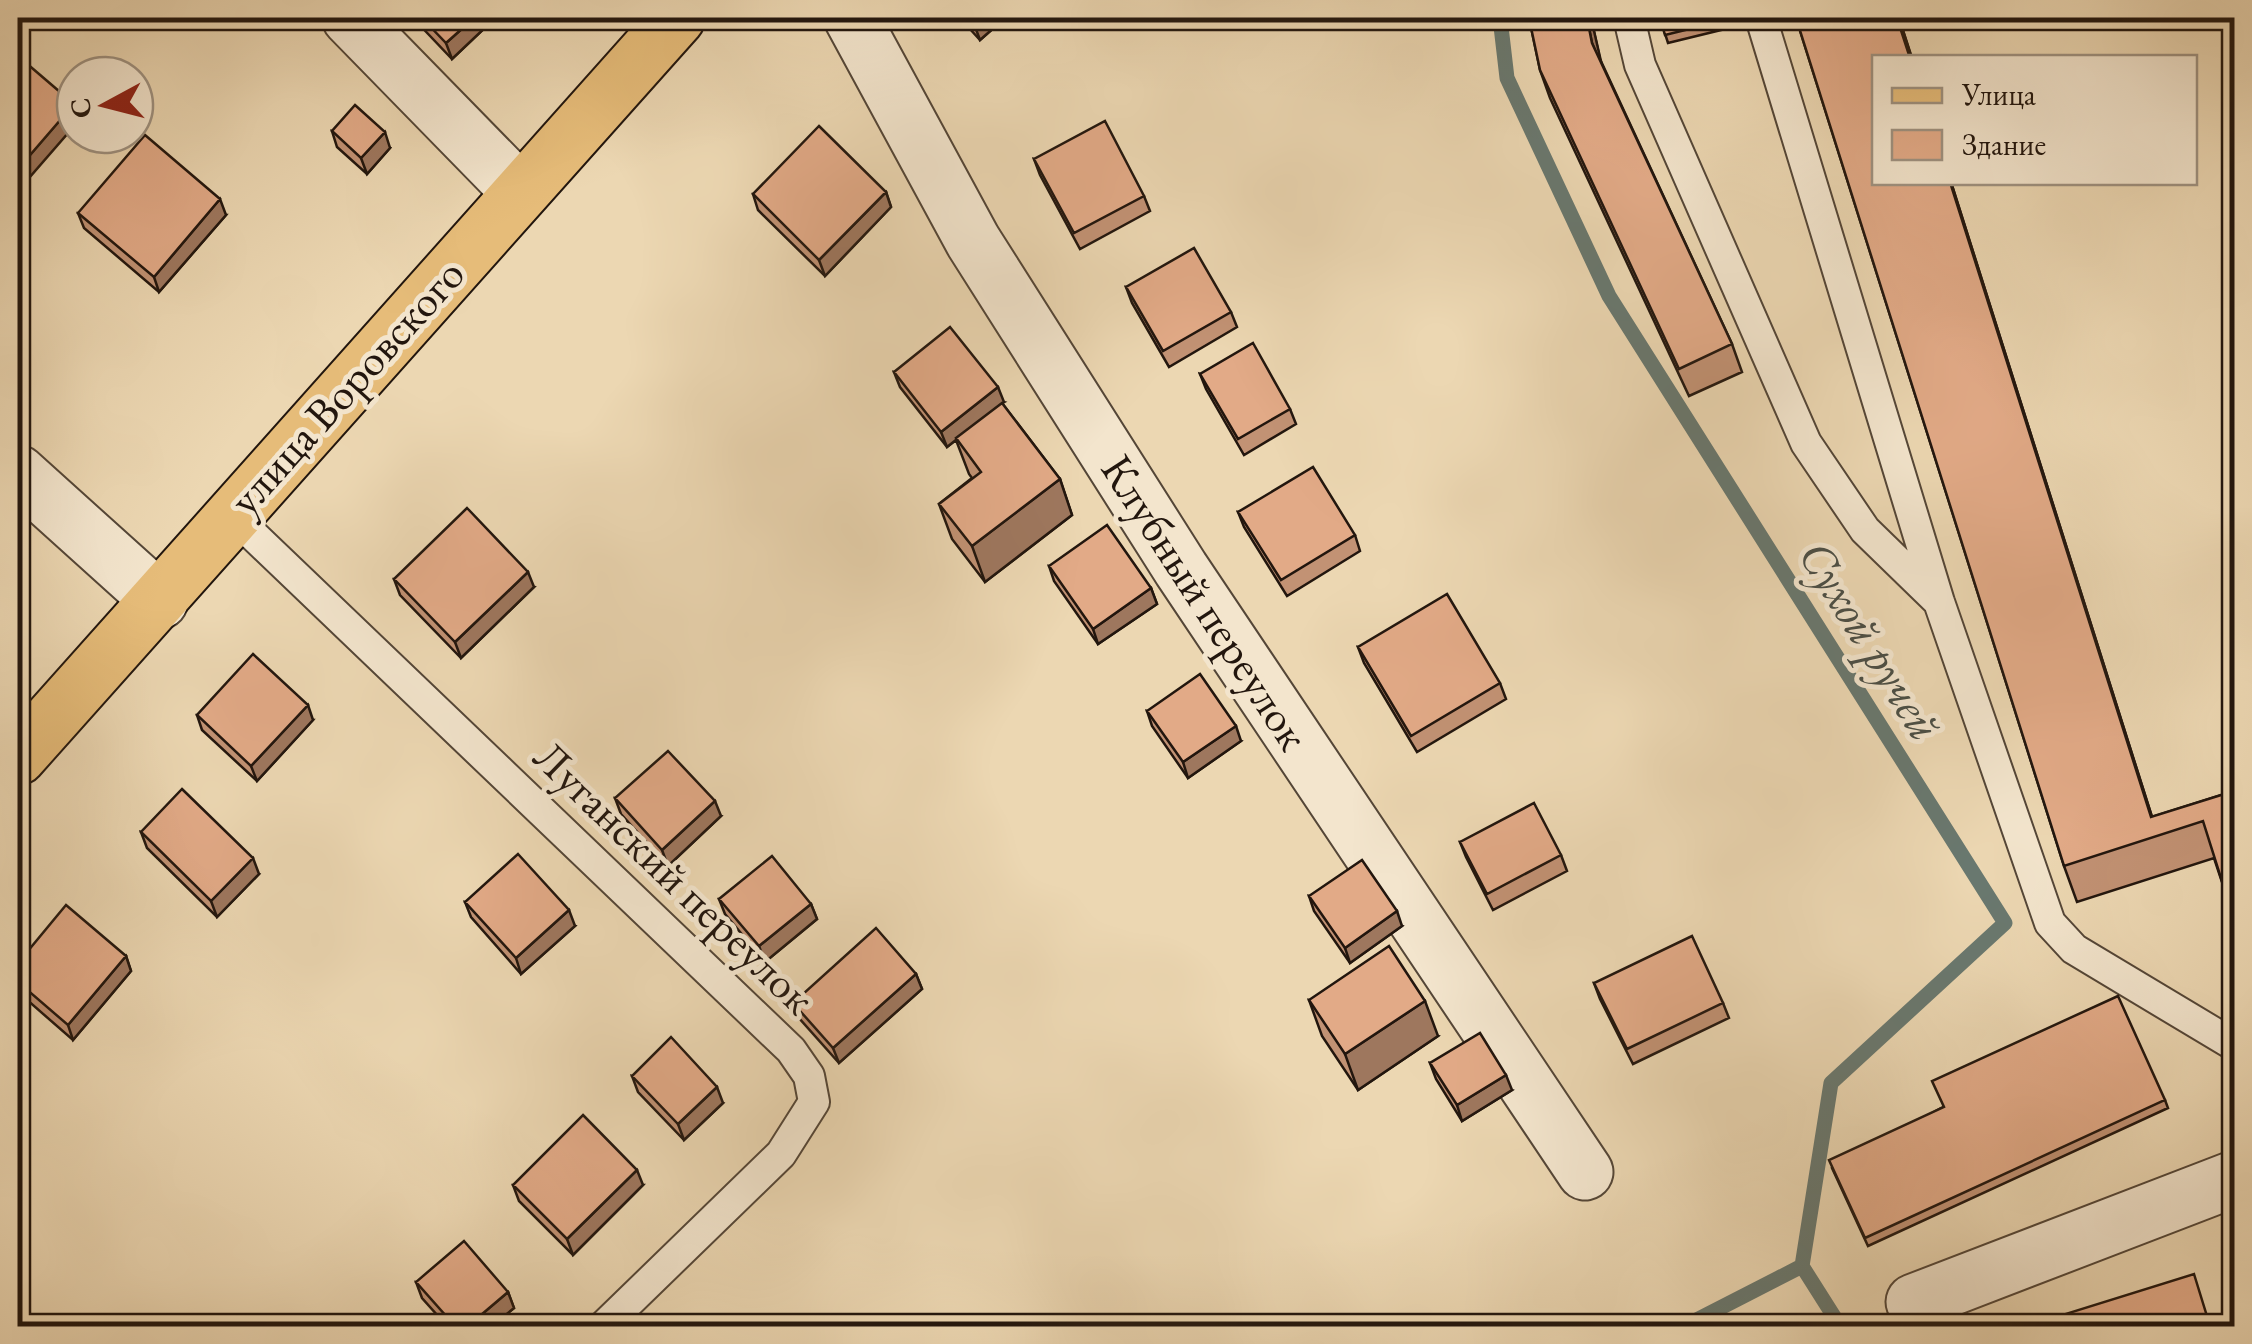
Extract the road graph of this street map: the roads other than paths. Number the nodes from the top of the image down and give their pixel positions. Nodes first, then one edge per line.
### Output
1 (350, 18) edge
2 (677, 18) edge
3 (852, 18) edge
4 (1629, 18) edge
5 (1761, 18) edge
6 (520, 192) junction
7 (18, 472) edge
8 (231, 514) junction
9 (160, 600) junction
10 (1939, 602) junction
11 (18, 757) edge
12 (2234, 1045) edge
13 (1585, 1172) dead end
14 (2234, 1178) edge
15 (1914, 1302) dead end
16 (604, 1326) edge

1 - 6 street
2 - 6 main road, улица Воровского
3 - 13 street, Клубный переулок
4 - 10 lane
5 - 10 lane
6 - 8 main road, улица Воровского
7 - 9 street
8 - 9 main road, улица Воровского
8 - 16 lane, Луганский переулок
9 - 11 main road, улица Воровского
10 - 12 lane
14 - 15 street

